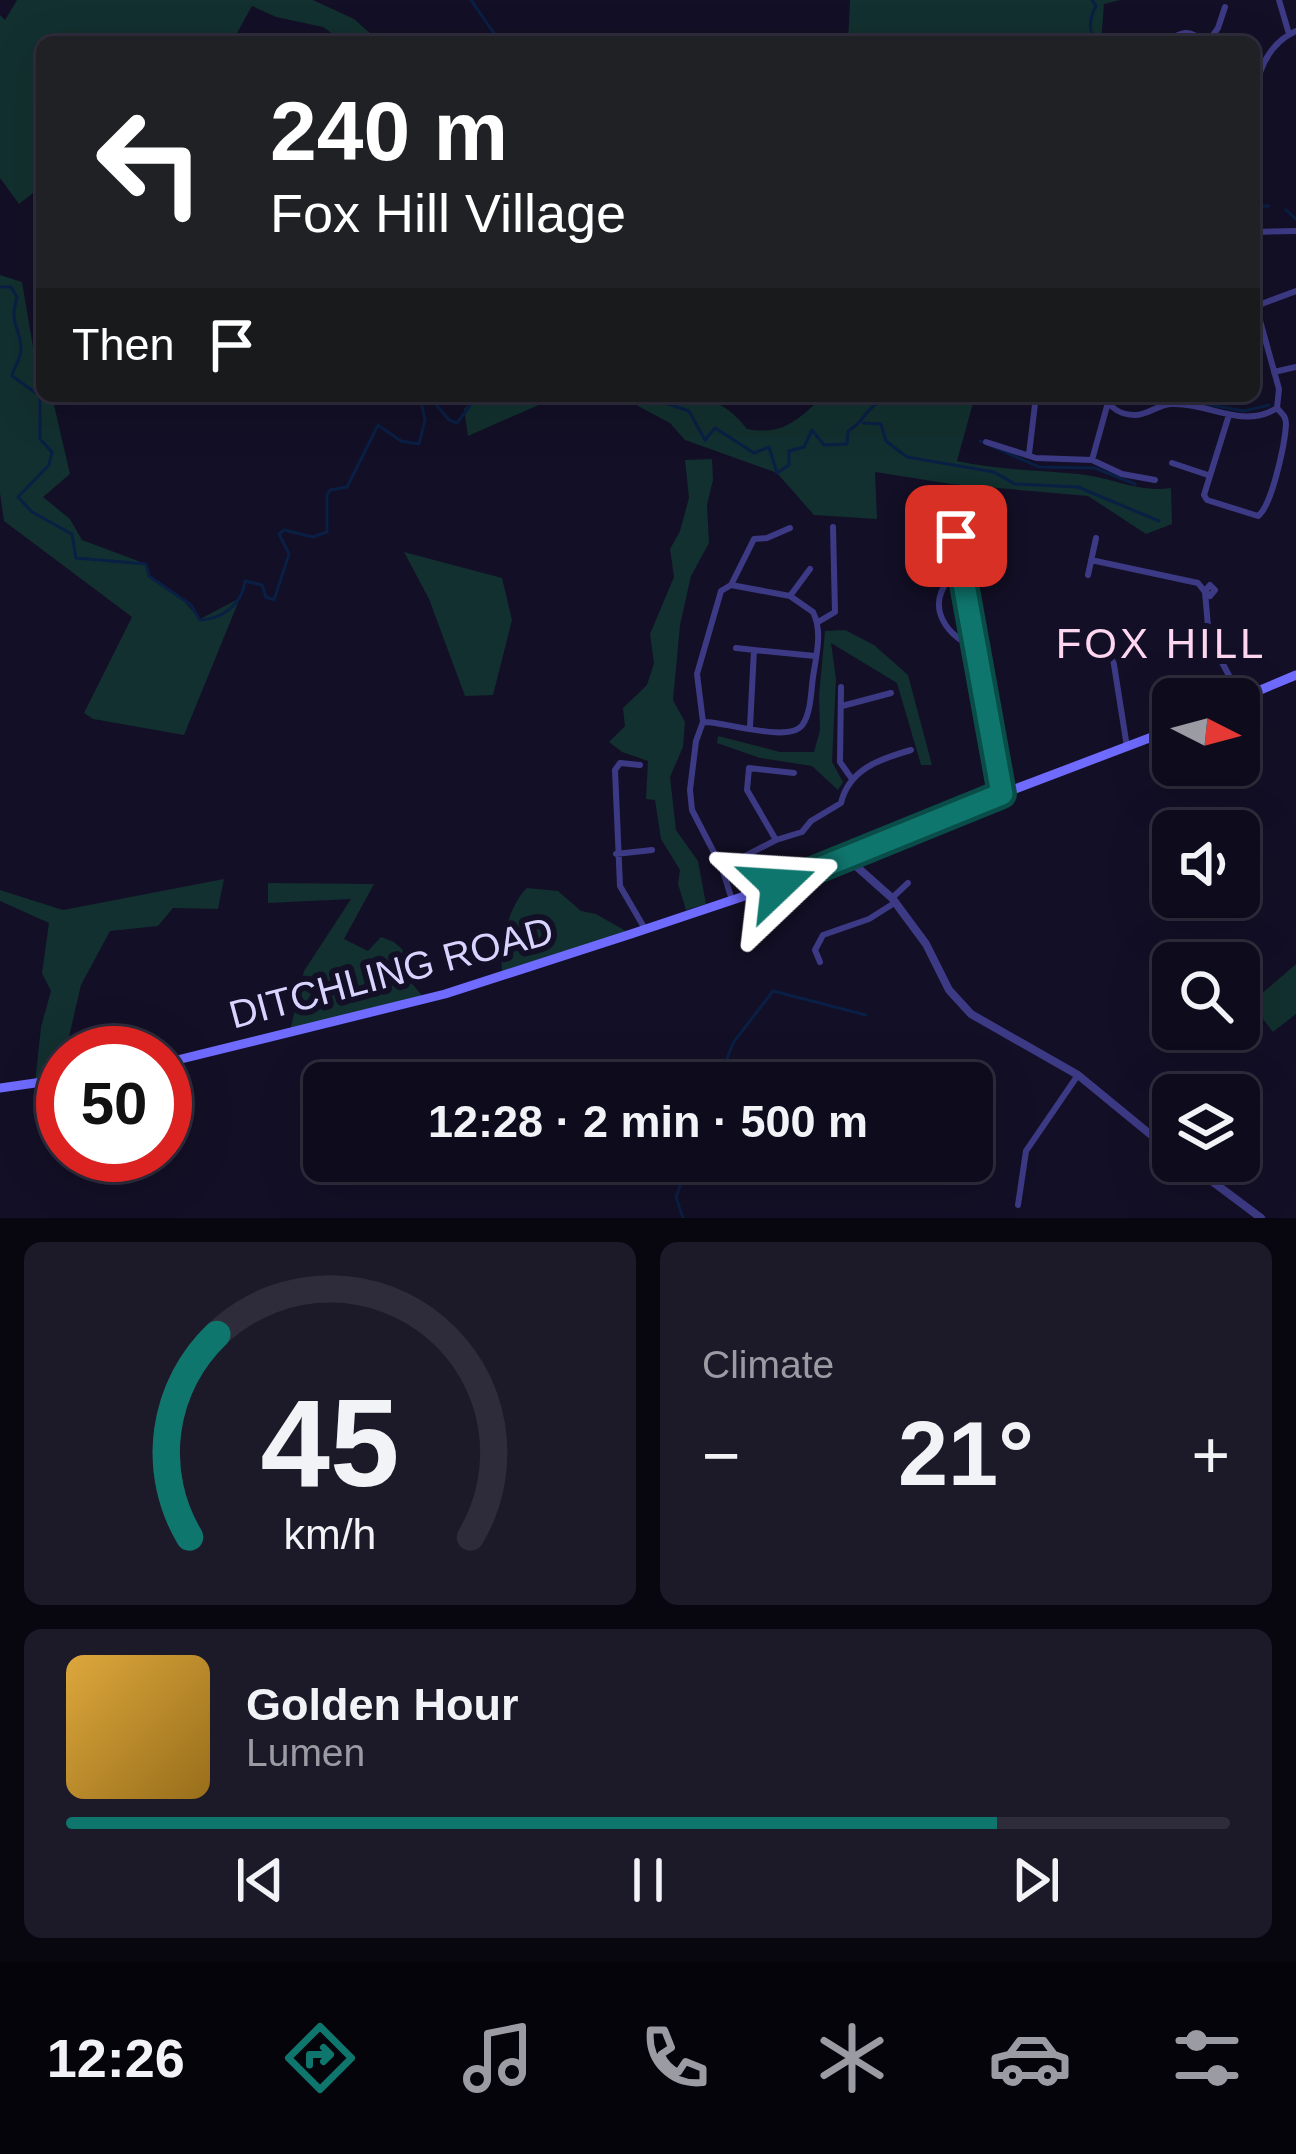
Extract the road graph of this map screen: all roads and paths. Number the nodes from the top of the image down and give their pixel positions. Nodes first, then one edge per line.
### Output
1 (1279, 0) edge
2 (1225, 7) dead end
3 (1293, 32) edge
4 (1211, 36) edge
5 (1260, 70) edge
6 (1296, 230) edge
7 (1260, 232) edge
8 (1296, 291) edge
9 (1260, 301) edge
10 (1260, 320) edge
11 (1296, 368) edge
12 (1274, 372) junction
13 (1035, 402) edge
14 (1106, 402) edge
15 (1110, 402) edge
16 (1277, 408) junction
17 (1229, 415) junction
18 (986, 442) dead end
19 (1029, 454) junction
20 (1092, 460) junction
21 (1172, 463) dead end
22 (1208, 475) junction
23 (1155, 480) dead end
24 (833, 526) dead end
25 (790, 528) dead end
26 (1096, 538) dead end
27 (957, 552) dead end
28 (1091, 560) junction
29 (810, 569) dead end
30 (962, 570) junction
31 (1088, 575) dead end
32 (731, 585) junction
33 (790, 596) junction
34 (818, 622) junction
35 (736, 648) dead end
36 (977, 648) junction
37 (754, 650) junction
38 (1112, 652) dead end
39 (815, 656) junction
40 (1296, 675) edge
41 (1229, 678) edge
42 (842, 687) dead end
43 (1260, 690) edge
44 (891, 693) dead end
45 (842, 706) junction
46 (703, 722) junction
47 (750, 727) junction
48 (1152, 737) edge
49 (1126, 747) junction
50 (911, 750) dead end
51 (640, 765) dead end
52 (794, 773) dead end
53 (852, 779) junction
54 (1002, 794) junction
55 (776, 840) junction
56 (652, 850) dead end
57 (616, 854) junction
58 (848, 860) junction
59 (722, 868) junction
60 (908, 883) dead end
61 (732, 900) junction
62 (894, 900) junction
63 (645, 929) junction
64 (807, 957) dead end
65 (192, 1056) edge
66 (1078, 1075) junction
67 (36, 1083) edge
68 (0, 1088) edge
69 (1152, 1136) edge
70 (1213, 1182) edge
71 (1018, 1205) dead end
72 (1262, 1218) edge

1 - 3 street
2 - 4 street
3 - 5 street
6 - 7 street
8 - 9 street
10 - 12 street
11 - 12 street
12 - 16 street
13 - 19 street
14 - 20 street
15 - 17 street
16 - 17 street
16 - 22 street
17 - 22 street
18 - 19 street
19 - 20 street
20 - 23 street
21 - 22 street
24 - 34 street
25 - 32 street
26 - 28 street
27 - 30 street
28 - 31 street
28 - 41 street
29 - 33 street
30 - 36 street
30 - 36 street
32 - 33 street
32 - 46 street
33 - 34 street
34 - 39 street
35 - 37 street
36 - 54 street
37 - 39 street
37 - 47 street
38 - 49 street
39 - 47 street
40 - 43 main road
42 - 45 street
44 - 45 street
45 - 53 street
46 - 47 street
46 - 59 street
48 - 49 main road
49 - 54 main road
50 - 53 street
51 - 57 street
52 - 55 street
53 - 55 street
54 - 58 main road
55 - 59 street
56 - 57 street
57 - 63 street
58 - 61 main road
58 - 62 street
59 - 61 street
60 - 62 street
61 - 63 main road
62 - 64 street
62 - 66 street
63 - 65 main road, DITCHLING ROAD
66 - 69 street
66 - 71 street
67 - 68 main road
70 - 72 street

